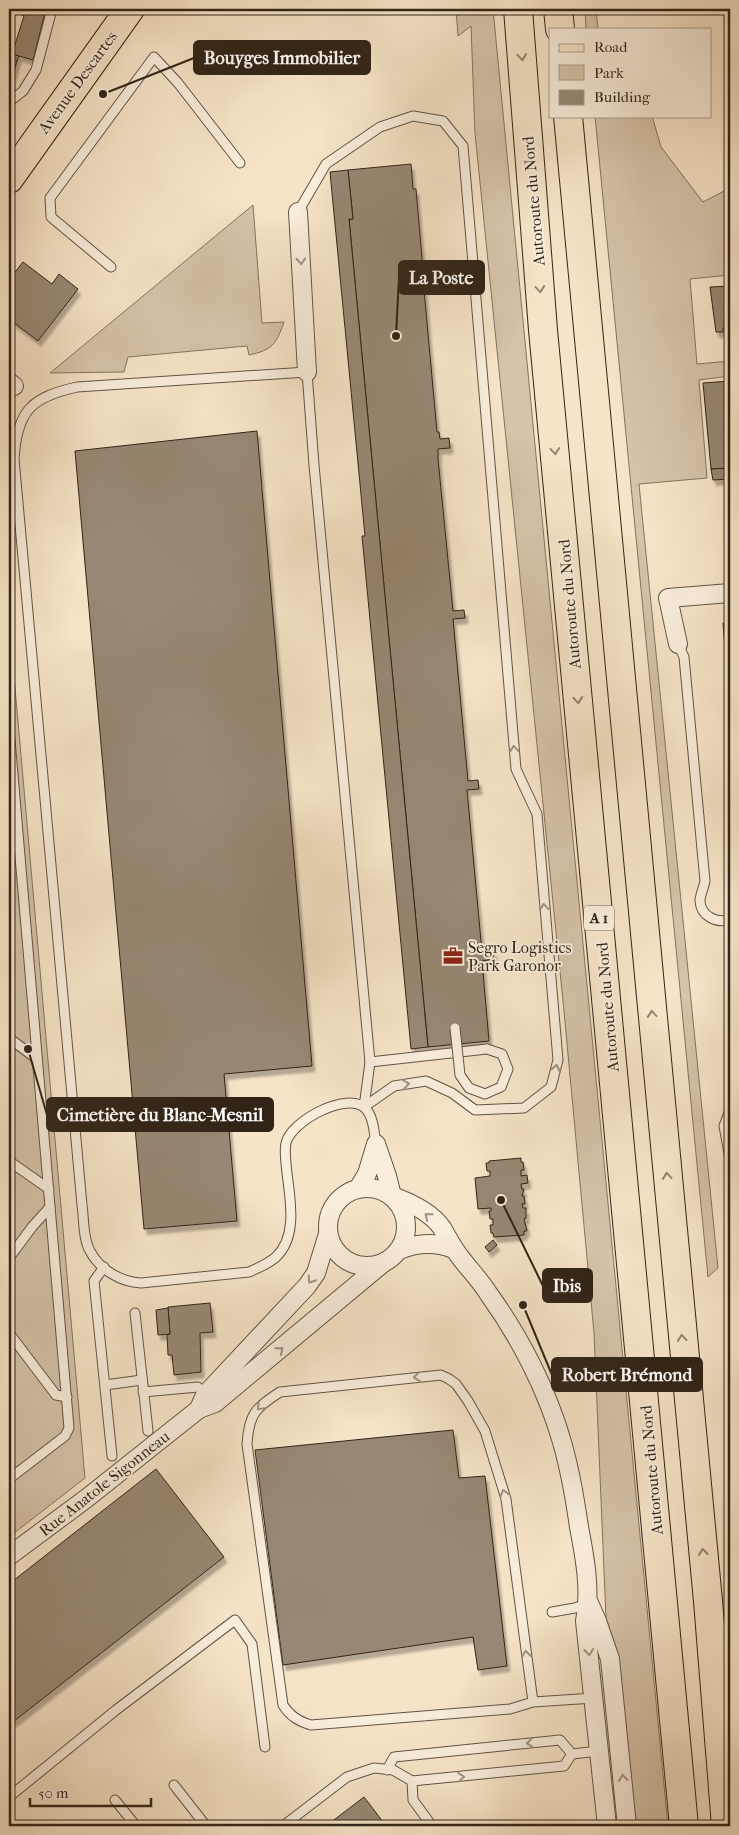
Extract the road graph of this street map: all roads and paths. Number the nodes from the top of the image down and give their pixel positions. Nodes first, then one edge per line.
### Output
1 (52, 9) edge
2 (130, 9) edge
3 (518, 9) edge
4 (558, 9) edge
5 (560, 28) edge
6 (9, 102) edge
7 (568, 118) edge
8 (240, 163) dead end
9 (16, 164) edge
10 (9, 179) edge
11 (298, 212) joint
12 (111, 267) dead end
13 (307, 372) junction
14 (730, 593) edge
15 (678, 644) joint
16 (9, 728) edge
17 (12, 802) edge
18 (730, 920) edge
19 (455, 1028) dead end
20 (9, 1038) edge
21 (38, 1059) junction
22 (370, 1062) junction
23 (364, 1107) junction
24 (730, 1110) edge
25 (376, 1144) junction
26 (730, 1159) edge
27 (9, 1160) edge
28 (48, 1189) junction
29 (358, 1189) junction
30 (392, 1196) junction
31 (50, 1207) junction
32 (328, 1234) junction
33 (453, 1249) junction
34 (399, 1250) junction
35 (9, 1258) edge
36 (383, 1263) junction
37 (104, 1267) junction
38 (135, 1313) dead end
39 (9, 1333) edge
40 (142, 1380) junction
41 (105, 1384) junction
42 (143, 1392) junction
43 (66, 1397) junction
44 (202, 1402) junction
45 (148, 1431) dead end
46 (112, 1456) dead end
47 (9, 1479) edge
48 (9, 1556) edge
49 (708, 1600) junction
50 (589, 1603) junction
51 (552, 1612) dead end
52 (730, 1675) edge
53 (614, 1694) junction
54 (594, 1698) junction
55 (533, 1702) junction
56 (265, 1747) dead end
57 (620, 1748) junction
58 (599, 1751) junction
59 (572, 1754) junction
60 (387, 1770) junction
61 (412, 1782) junction
62 (174, 1785) dead end
63 (9, 1797) edge
64 (115, 1800) dead end
65 (136, 1826) edge
66 (206, 1826) edge
67 (283, 1826) edge
68 (432, 1826) edge
69 (607, 1826) edge
70 (627, 1826) edge
71 (684, 1826) edge
72 (726, 1826) edge

1 - 6 lane
2 - 9 main road, Avenue Descartes
3 -> 71 main road, Autoroute du Nord / A 1
4 - 5 main road
49 -> 7 main road
8 - 12 lane
9 - 10 main road, Avenue Descartes
11 -> 13 street
23 -> 11 lane
13 - 22 lane
13 - 37 lane
14 - 15 street
15 - 18 lane
16 - 17 lane
17 - 21 lane
19 - 22 lane, bridge
20 - 21 lane
21 - 28 lane
22 - 23 lane
23 - 25 lane
23 - 37 lane
24 - 26 lane
25 - 29 street
25 - 30 street
27 - 28 lane
28 - 31 lane
29 - 30 street
29 - 32 street
33 -> 30 street
30 - 34 street
31 - 35 lane
31 - 43 lane
32 - 36 street
32 -> 44 street, Rue Anatole Sigonneau
33 - 34 street
33 - 50 street
34 - 36 street
44 -> 36 street, Rue Anatole Sigonneau
37 - 41 lane
38 - 40 lane
39 - 43 lane
40 - 41 lane
40 - 42 lane
41 - 46 lane
42 - 44 lane
42 - 45 lane
43 - 47 lane
44 - 48 street, Rue Anatole Sigonneau
49 - 52 main road
49 - 72 main road
50 - 51 lane
50 - 53 street
50 -> 54 street
53 - 54 street
53 - 57 street
54 - 55 lane
54 - 58 street
55 -> 55 lane
56 - 63 lane
57 - 58 street
70 -> 57 street
58 - 59 lane
58 - 69 street
59 -> 60 lane
61 -> 59 lane
60 - 61 lane
60 - 67 lane
61 - 68 lane
62 - 66 lane
64 - 65 lane

